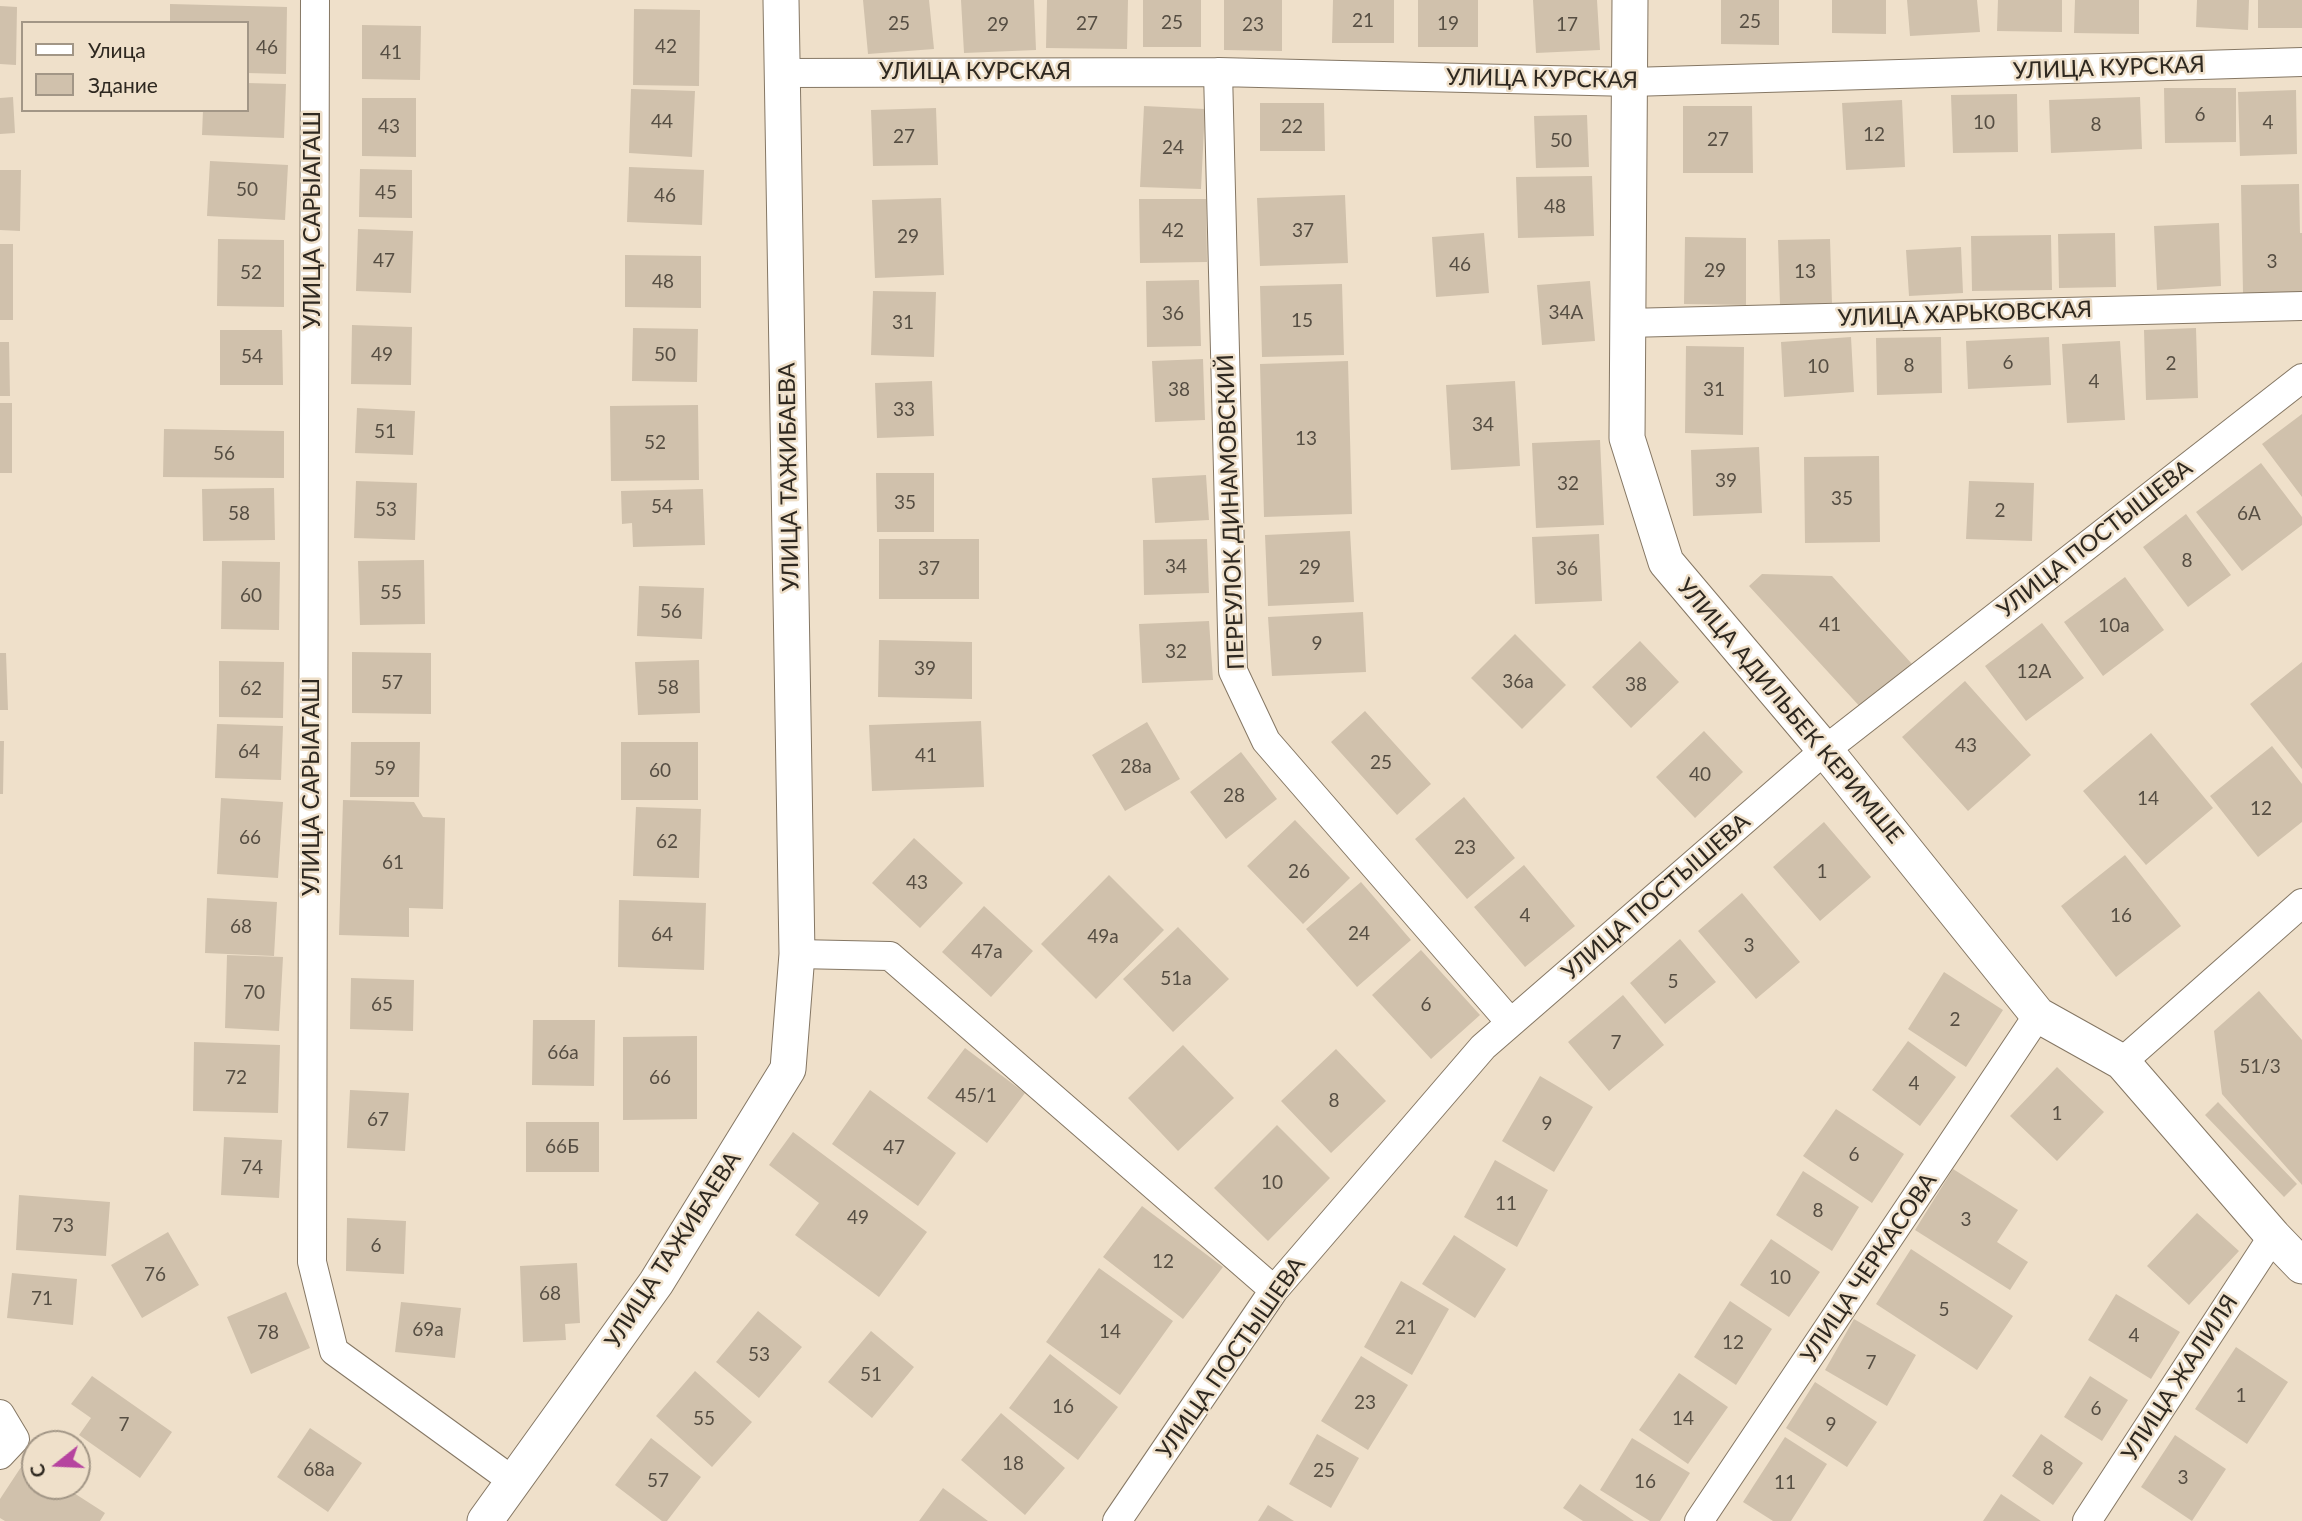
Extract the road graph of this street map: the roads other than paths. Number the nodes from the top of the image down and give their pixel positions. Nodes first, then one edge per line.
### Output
1 (315, 0) edge
2 (781, 0) edge
3 (1630, 0) edge
4 (2302, 62) edge
5 (1218, 72) junction
6 (782, 73) junction
7 (1630, 82) junction
8 (2302, 306) edge
9 (1627, 323) junction
10 (2302, 378) edge
11 (1825, 750) junction
12 (2302, 903) edge
13 (797, 954) junction
14 (2038, 1014) junction
15 (1510, 1022) junction
16 (2122, 1062) junction
17 (2273, 1236) junction
18 (2302, 1266) edge
19 (1274, 1290) junction
20 (0, 1414) edge
21 (8, 1447) edge
22 (513, 1481) junction
23 (485, 1521) edge
24 (1117, 1521) edge
25 (1699, 1521) edge
26 (2087, 1521) edge

1 - 22 street, УЛИЦА САРЫАГАШ
2 - 6 street, УЛИЦА ТАЖИБАЕВА
3 - 7 street, УЛИЦА АДИЛЬБЕК КЕРИМШЕ
4 - 7 street, УЛИЦА КУРСКАЯ
5 - 6 street, УЛИЦА КУРСКАЯ
5 - 7 street, УЛИЦА КУРСКАЯ
5 - 15 street, ПЕРЕУЛОК ДИНАМОВСКИЙ
6 - 13 street, УЛИЦА ТАЖИБАЕВА
7 - 9 street, УЛИЦА АДИЛЬБЕК КЕРИМШЕ
8 - 9 street, УЛИЦА ХАРЬКОВСКАЯ
9 - 11 street, УЛИЦА АДИЛЬБЕК КЕРИМШЕ
10 - 11 street, УЛИЦА ПОСТЫШЕВА
11 - 14 street, УЛИЦА АДИЛЬБЕК КЕРИМШЕ
11 - 15 street, УЛИЦА ПОСТЫШЕВА
12 - 16 street
13 - 19 street
13 - 22 street, УЛИЦА ТАЖИБАЕВА
14 - 16 street, УЛИЦА АДИЛЬБЕК КЕРИМШЕ
14 - 25 street, УЛИЦА ЧЕРКАСОВА
15 - 19 street, УЛИЦА ПОСТЫШЕВА
16 - 17 street, УЛИЦА АДИЛЬБЕК КЕРИМШЕ
17 - 18 street, УЛИЦА АДИЛЬБЕК КЕРИМШЕ
17 - 26 street, УЛИЦА ЖАЛИЛЯ
19 - 24 street, УЛИЦА ПОСТЫШЕВА
20 - 21 street
22 - 23 street, УЛИЦА ТАЖИБАЕВА

